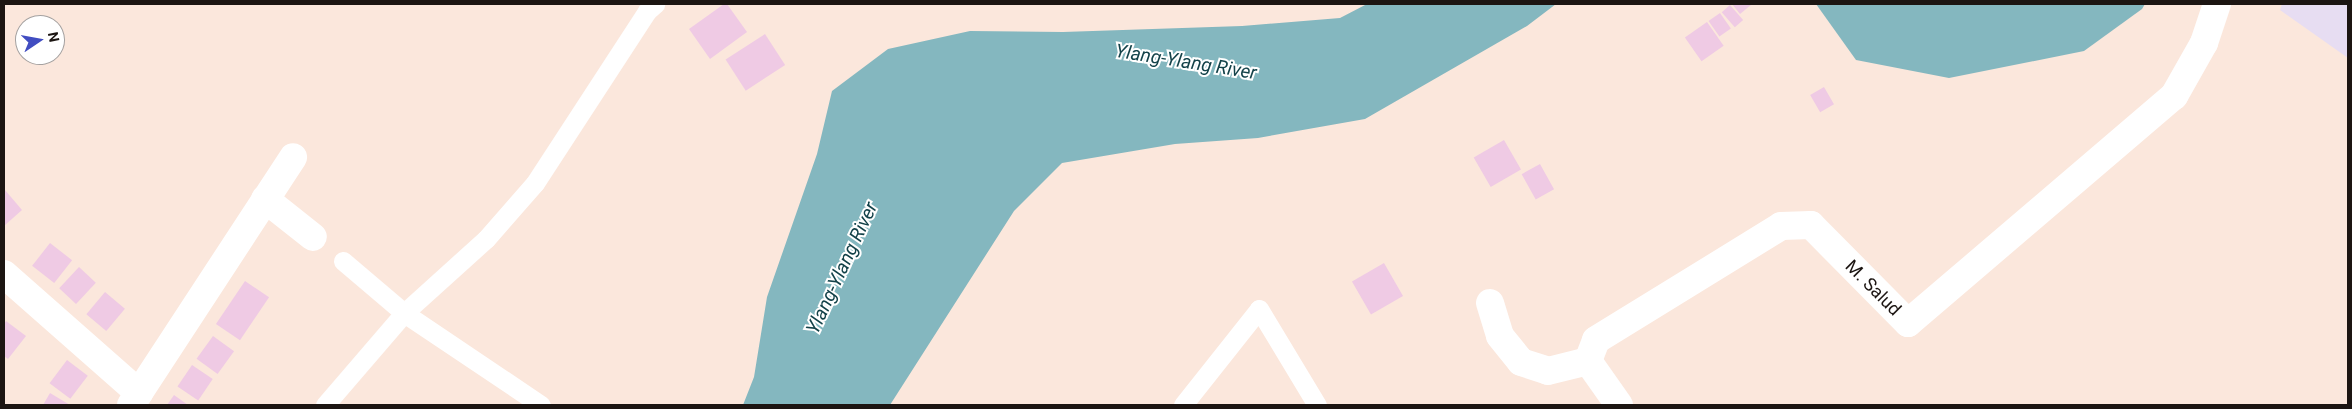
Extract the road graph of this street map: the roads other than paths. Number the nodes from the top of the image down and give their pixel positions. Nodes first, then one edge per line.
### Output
1 (655, 4) edge
2 (2217, 4) edge
3 (293, 157) dead end
4 (265, 199) junction
5 (312, 237) dead end
6 (343, 261) dead end
7 (4, 274) edge
8 (1490, 303) dead end
9 (404, 313) junction
10 (1588, 361) junction
11 (135, 399) edge
12 (325, 405) edge
13 (541, 405) edge
14 (1183, 405) edge
15 (1316, 405) edge
16 (1619, 405) edge

1 - 9 lane
2 - 10 street, M. Salud
3 - 4 street
4 - 5 street
4 - 11 street
6 - 9 lane
7 - 11 street
8 - 10 street
9 - 12 lane
9 - 13 lane
10 - 16 street
14 - 15 lane

